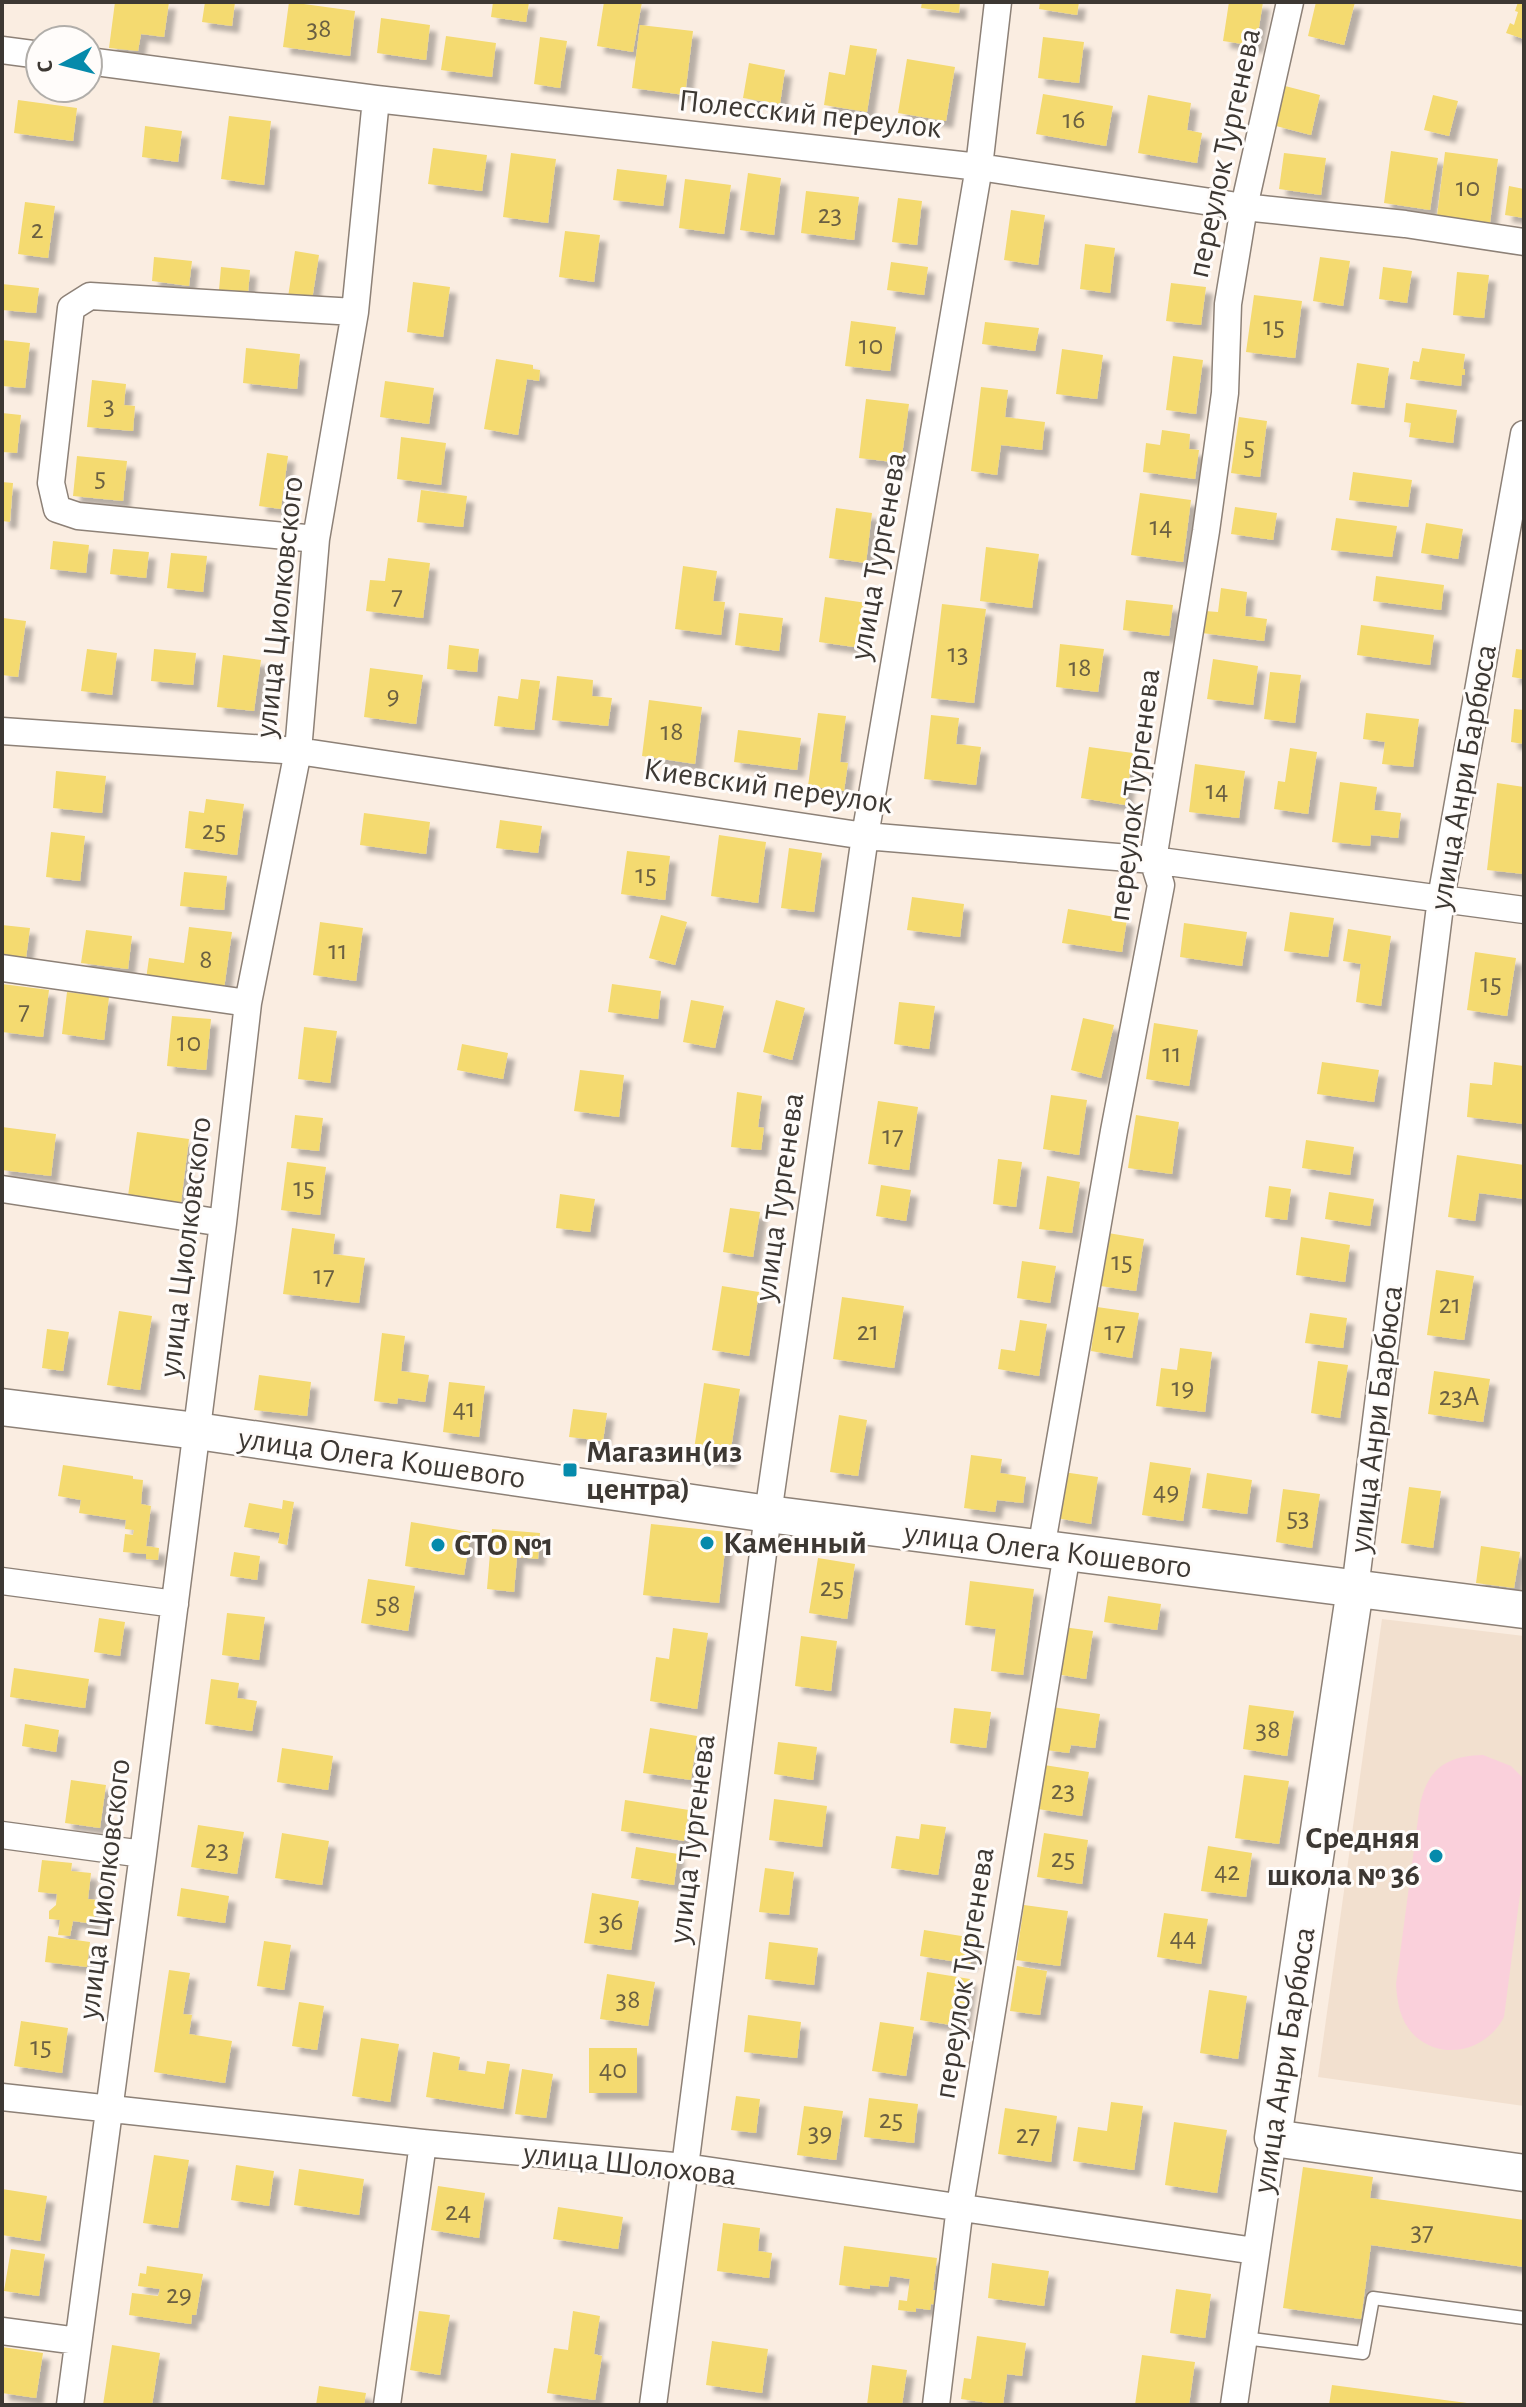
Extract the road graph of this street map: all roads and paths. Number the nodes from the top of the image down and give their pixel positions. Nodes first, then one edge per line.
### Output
1 (998, 2) edge
2 (1290, 2) edge
3 (2, 50) edge
4 (24, 53) edge
5 (104, 63) edge
6 (376, 99) junction
7 (979, 167) junction
8 (1244, 207) junction
9 (1524, 242) edge
10 (355, 312) junction
11 (1524, 434) edge
12 (316, 539) junction
13 (2, 731) edge
14 (298, 751) junction
15 (865, 836) junction
16 (1153, 860) junction
17 (1441, 898) junction
18 (1524, 910) edge
19 (2, 968) edge
20 (248, 1003) junction
21 (2, 1189) edge
22 (223, 1223) junction
23 (2, 1407) edge
24 (197, 1431) junction
25 (768, 1514) junction
26 (1054, 1551) junction
27 (2, 1581) edge
28 (1355, 1589) junction
29 (175, 1604) junction
30 (1524, 1610) edge
31 (2, 1835) edge
32 (143, 1854) junction
33 (2, 2097) edge
34 (110, 2109) junction
35 (1273, 2138) junction
36 (423, 2143) junction
37 (685, 2167) junction
38 (1524, 2173) edge
39 (960, 2206) junction
40 (1255, 2251) junction
41 (1524, 2318) edge
42 (2, 2331) edge
43 (1244, 2338) junction
44 (78, 2341) junction
45 (70, 2405) edge
46 (387, 2405) edge
47 (653, 2405) edge
48 (936, 2405) edge
49 (1234, 2405) edge

1 - 7 street, улица Тургенева
2 - 8 street, переулок Тургенева
3 - 4 street
5 - 6 street, Полесский переулок
6 - 7 street, Полесский переулок
6 - 10 street, улица Циолковского
7 - 8 street, Полесский переулок
7 - 15 street, улица Тургенева
8 - 9 street, Полесский переулок
8 - 16 street, переулок Тургенева
10 - 12 street, улица Циолковского
10 - 12 street
11 - 17 street, улица Анри Барбюса
12 - 14 street, улица Циолковского
13 - 14 street, Киевский переулок
14 - 15 street, Киевский переулок
14 - 20 street, улица Циолковского
15 - 16 street, Киевский переулок
15 - 25 street, улица Тургенева
16 - 17 street, Киевский переулок
16 - 26 street, переулок Тургенева
17 - 18 street, Киевский переулок
17 - 28 street, улица Анри Барбюса
19 - 20 street
20 - 22 street, улица Циолковского
21 - 22 street
22 - 24 street, улица Циолковского
23 - 24 street, улица Олега Кошевого
24 - 25 street, улица Олега Кошевого
24 - 29 street, улица Циолковского
25 - 26 street, улица Олега Кошевого
25 - 37 street, улица Тургенева
26 - 28 street, улица Олега Кошевого
26 - 39 street, переулок Тургенева
27 - 29 street
28 - 30 street, улица Олега Кошевого
28 - 35 street, улица Анри Барбюса
29 - 32 street, улица Циолковского
31 - 32 street
32 - 34 street, улица Циолковского
33 - 34 street, улица Шолохова
34 - 36 street, улица Шолохова
34 - 44 street, улица Циолковского
35 - 38 street
35 - 40 street, улица Анри Барбюса
36 - 37 street, улица Шолохова
36 - 46 street
37 - 39 street, улица Шолохова
37 - 47 street, улица Тургенева
39 - 40 street, улица Шолохова
39 - 48 street, переулок Тургенева
40 - 43 street, улица Анри Барбюса
41 - 43 lane
42 - 44 street
43 - 49 street, улица Анри Барбюса
44 - 45 street, улица Циолковского

